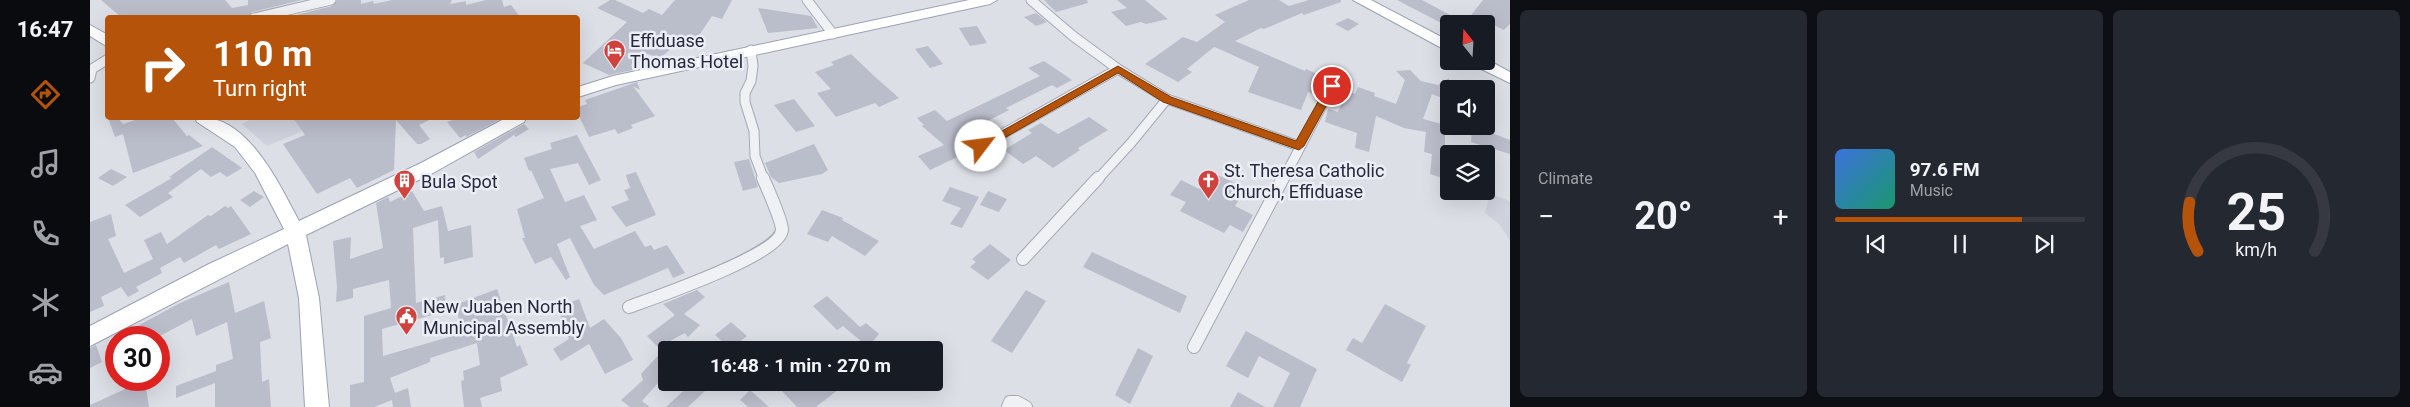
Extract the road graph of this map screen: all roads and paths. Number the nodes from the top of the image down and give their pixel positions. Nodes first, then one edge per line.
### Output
1 (331, 0) edge
2 (807, 0) edge
3 (990, 0) edge
4 (1031, 0) edge
5 (1360, 0) edge
6 (267, 15) edge
7 (90, 29) edge
8 (833, 34) junction
9 (105, 41) edge
10 (1440, 42) edge
11 (751, 50) junction
12 (105, 62) edge
13 (1118, 69) junction
14 (1494, 70) edge
15 (90, 78) edge
16 (1510, 78) edge
17 (1332, 86) dead end
18 (580, 91) edge
19 (1167, 99) junction
20 (206, 120) edge
21 (514, 120) edge
22 (981, 146) dead end
23 (1299, 146) junction
24 (296, 233) junction
25 (1023, 259) dead end
26 (630, 306) dead end
27 (90, 337) edge
28 (1194, 347) dead end
29 (317, 407) edge
30 (1008, 407) edge
31 (1026, 407) edge

1 - 6 street
2 - 8 street
3 - 8 main road
4 - 13 street
5 - 10 main road
7 - 9 main road
8 - 11 main road
11 - 18 main road
11 - 26 street
12 - 15 street
13 - 19 street
13 - 22 street
14 - 16 main road
17 - 23 street
19 - 23 street
19 - 25 street
20 - 24 main road
21 - 24 main road
23 - 28 street
24 - 27 main road
24 - 29 main road
30 - 31 street

